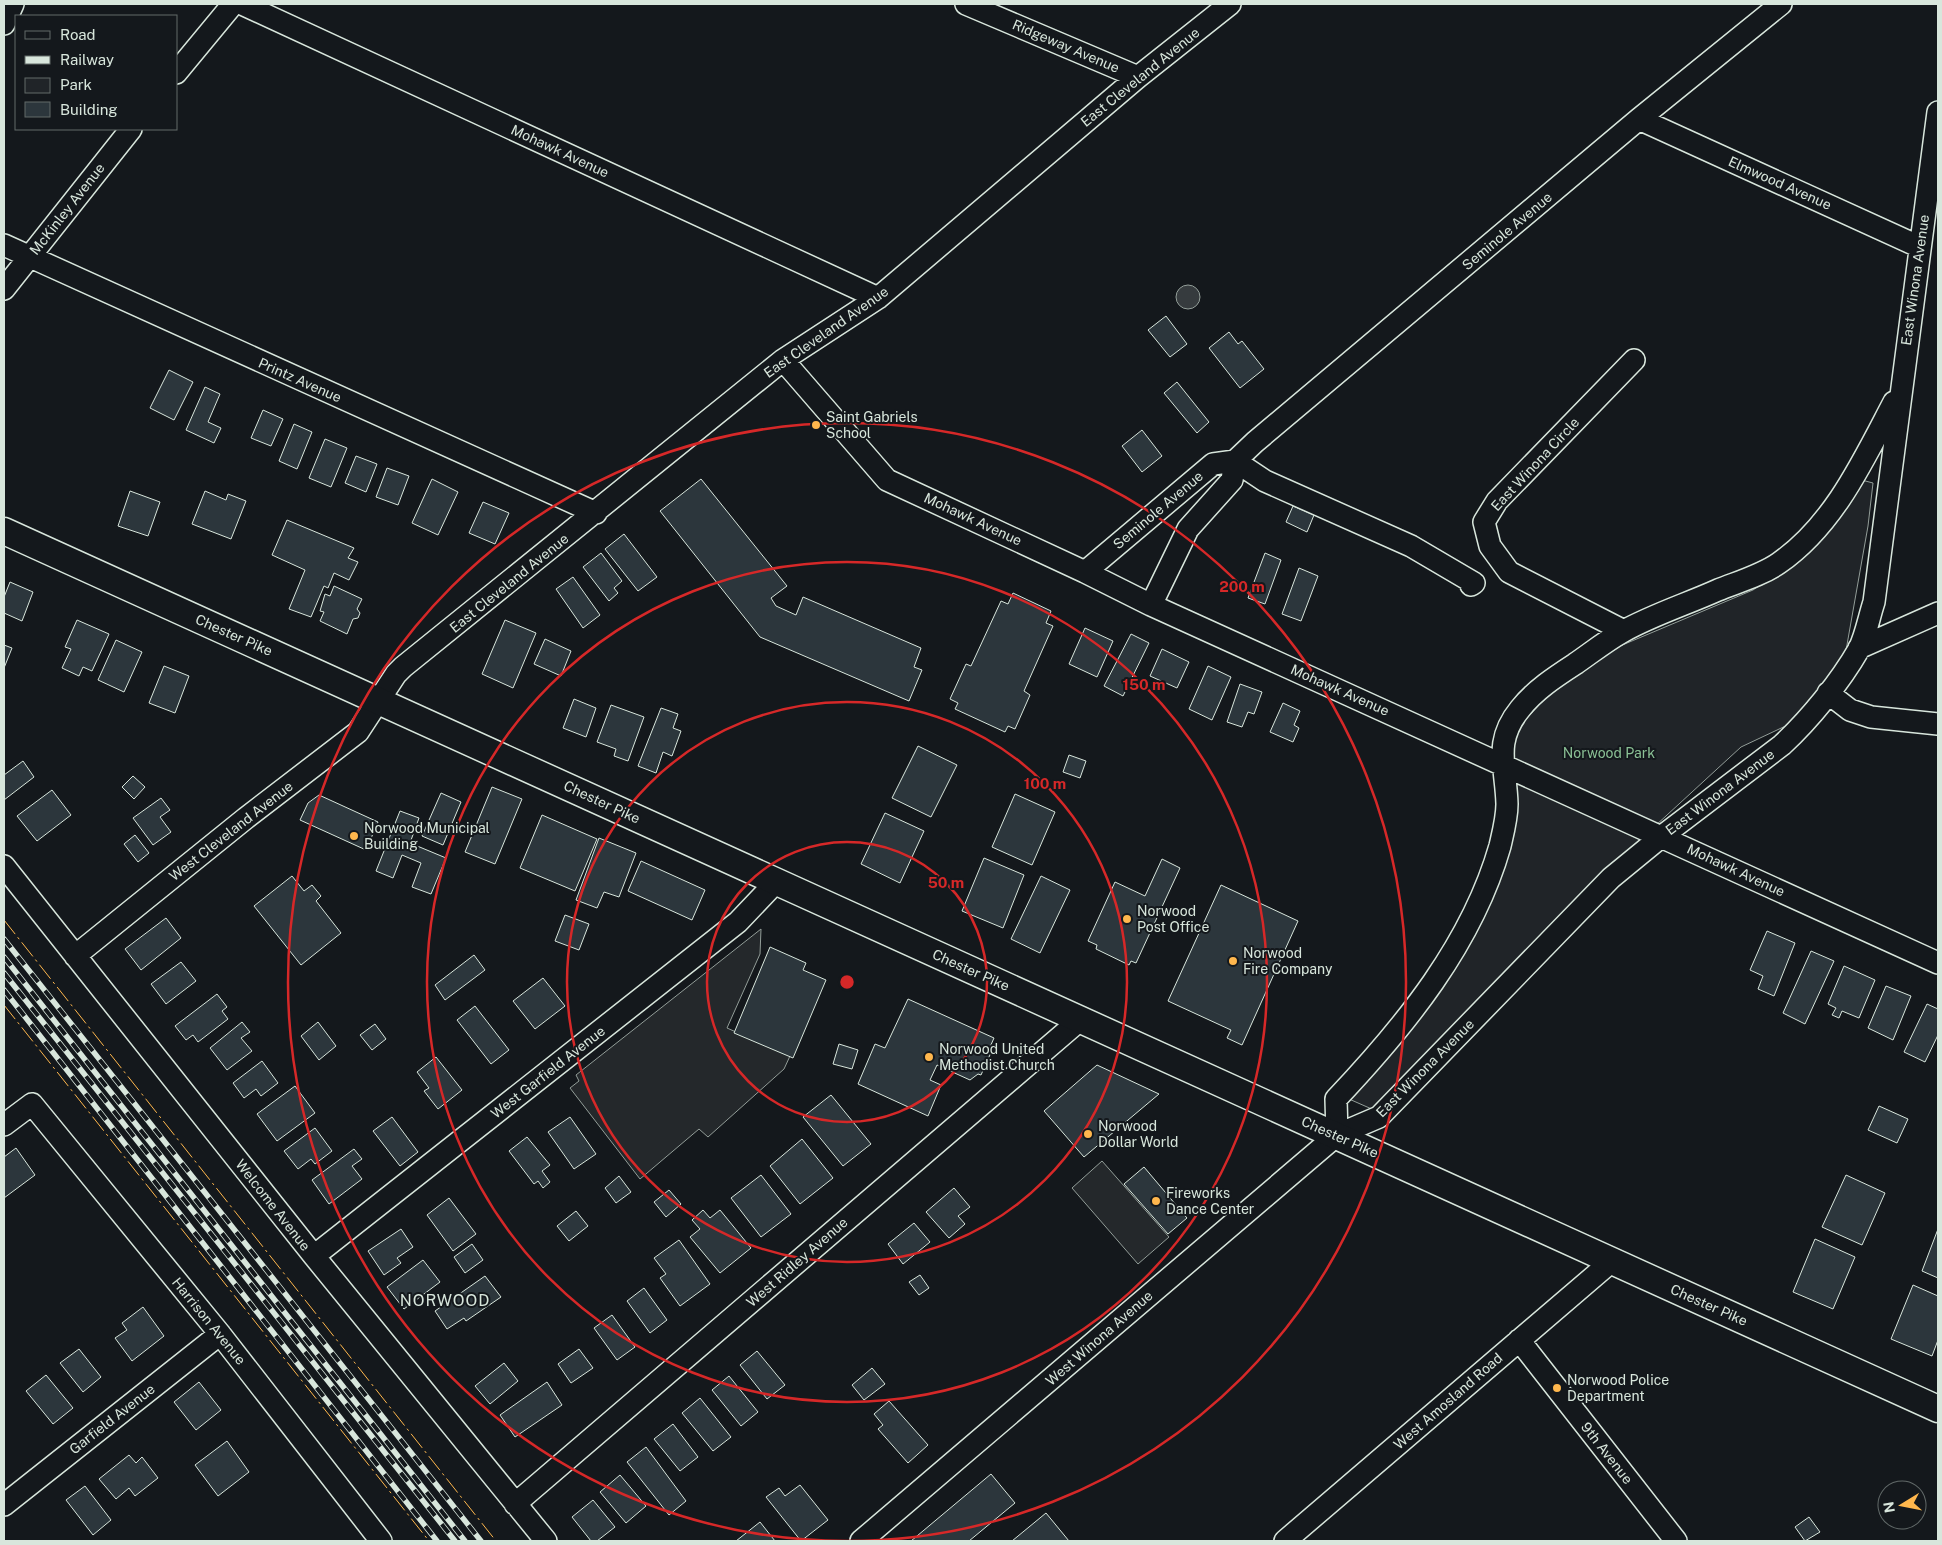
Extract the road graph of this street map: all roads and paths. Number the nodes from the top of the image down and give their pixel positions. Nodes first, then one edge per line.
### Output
1 (13, 4) edge
2 (233, 4) edge
3 (242, 4) edge
4 (966, 4) edge
5 (1230, 4) edge
6 (1781, 4) edge
7 (4, 24) edge
8 (178, 71) edge
9 (1138, 77) junction
10 (1938, 112) edge
11 (1639, 119) junction
12 (130, 130) edge
13 (4, 245) edge
14 (1920, 247) junction
15 (29, 257) junction
16 (4, 289) edge
17 (878, 298) junction
18 (783, 360) junction
19 (1634, 360) dead end
20 (1901, 388) junction
21 (1235, 461) junction
22 (596, 513) junction
23 (4, 531) edge
24 (1086, 572) junction
25 (1471, 585) dead end
26 (1151, 605) junction
27 (1938, 613) edge
28 (1624, 631) junction
29 (1859, 648) junction
30 (1828, 693) junction
31 (380, 700) junction
32 (1938, 724) edge
33 (1502, 764) junction
34 (1661, 836) junction
35 (4, 866) edge
36 (776, 882) junction
37 (76, 956) junction
38 (1938, 963) edge
39 (1080, 1020) junction
40 (4, 1126) edge
41 (1336, 1135) junction
42 (314, 1256) junction
43 (1612, 1261) junction
44 (220, 1334) junction
45 (1519, 1340) junction
46 (1938, 1409) edge
47 (515, 1504) junction
48 (4, 1505) edge
49 (1298, 1537) edge
50 (381, 1541) edge
51 (546, 1541) edge
52 (861, 1541) edge
53 (1676, 1541) edge

1 - 7 street
2 - 8 street
3 - 17 street, Mohawk Avenue
4 - 9 street, Ridgeway Avenue
5 - 9 street, East Cleveland Avenue
6 - 11 street, Seminole Avenue
9 - 17 street, East Cleveland Avenue
10 - 14 street, East Winona Avenue
11 - 14 street, Elmwood Avenue
11 - 21 street, Seminole Avenue
12 - 15 street, McKinley Avenue
13 - 15 street, Printz Avenue
14 - 20 street, East Winona Avenue
15 - 16 street, McKinley Avenue
15 - 22 street, Printz Avenue
17 - 18 street, East Cleveland Avenue
18 - 22 street, East Cleveland Avenue
18 - 24 street, Mohawk Avenue
19 - 28 street, East Winona Circle
20 - 28 street, East Winona Avenue
20 - 29 street, East Winona Avenue
21 - 24 street, Seminole Avenue
21 - 25 street
21 - 26 street, Seminole Avenue
22 - 31 street, East Cleveland Avenue
23 - 31 main road, Chester Pike
24 - 26 street, Mohawk Avenue
26 - 33 street, Mohawk Avenue
27 - 29 street
28 - 33 street, East Winona Avenue
29 - 30 street, East Winona Avenue
30 - 32 street
30 - 34 street, East Winona Avenue
31 - 36 main road, Chester Pike
31 - 37 street, West Cleveland Avenue
33 - 34 street, Mohawk Avenue
33 - 41 street, East Winona Avenue
34 - 38 street, Mohawk Avenue
34 - 41 street, East Winona Avenue
35 - 37 street, Welcome Avenue
36 - 39 main road, Chester Pike
36 - 42 street, West Garfield Avenue
37 - 42 street, Welcome Avenue
39 - 41 main road, Chester Pike
39 - 47 street, West Ridley Avenue
40 - 44 street, Harrison Avenue
41 - 43 main road, Chester Pike
41 - 52 street, West Winona Avenue
42 - 47 street, Welcome Avenue
43 - 45 street, West Amosland Road
43 - 46 main road, Chester Pike
44 - 48 street, Garfield Avenue
44 - 50 street, Harrison Avenue
45 - 49 street, West Amosland Road
45 - 53 street, 9th Avenue
47 - 51 street, Welcome Avenue

